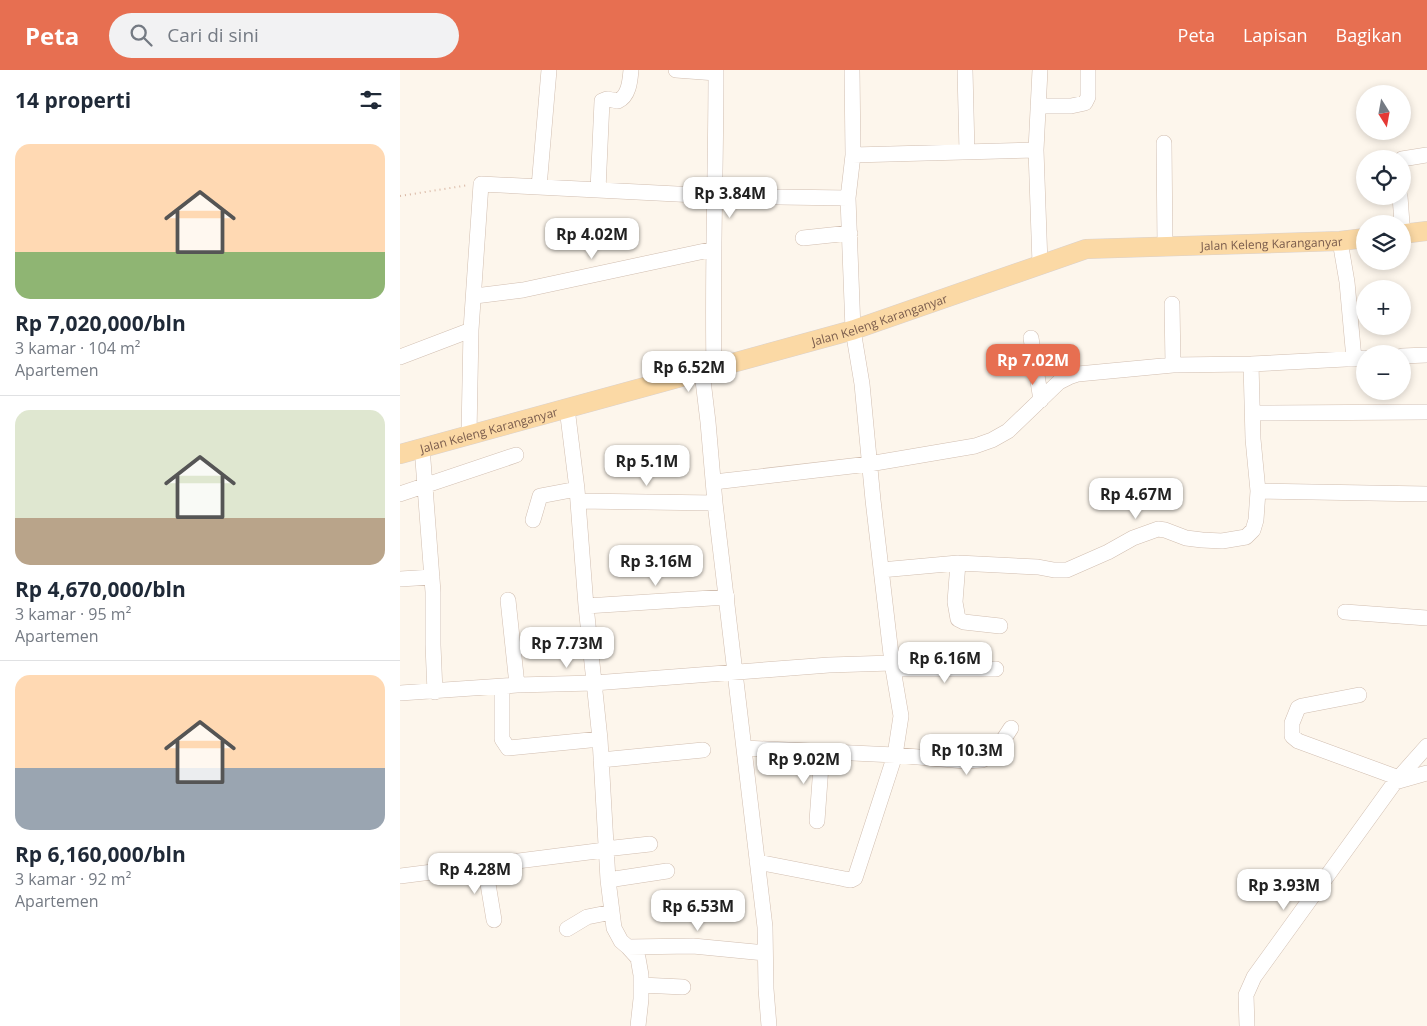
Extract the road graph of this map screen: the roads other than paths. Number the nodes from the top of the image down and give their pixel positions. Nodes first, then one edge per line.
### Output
1 (549, 70) edge
2 (632, 70) edge
3 (676, 70) edge
4 (852, 70) edge
5 (965, 70) edge
6 (1040, 70) edge
7 (1088, 70) edge
8 (716, 71) edge
9 (1038, 106) junction
10 (1164, 143) dead end
11 (1036, 150) junction
12 (966, 152) junction
13 (852, 155) junction
14 (1427, 155) edge
15 (1411, 158) edge
16 (539, 187) junction
17 (598, 190) junction
18 (716, 196) junction
19 (848, 198) junction
20 (1427, 231) edge
21 (1411, 233) edge
22 (850, 234) junction
23 (803, 238) dead end
24 (1356, 239) edge
25 (1340, 241) junction
26 (1165, 246) junction
27 (714, 249) junction
28 (1040, 264) junction
29 (475, 296) junction
30 (1172, 304) dead end
31 (471, 330) junction
32 (853, 330) junction
33 (1030, 338) dead end
34 (1358, 345) edge
35 (1427, 355) edge
36 (1411, 356) edge
37 (400, 357) edge
38 (1356, 359) edge
39 (1251, 364) junction
40 (1173, 365) junction
41 (708, 371) junction
42 (1041, 400) junction
43 (567, 408) junction
44 (1427, 412) edge
45 (1254, 413) junction
46 (470, 434) junction
47 (422, 447) junction
48 (400, 454) edge
49 (516, 455) dead end
50 (869, 464) junction
51 (424, 475) junction
52 (714, 482) junction
53 (1258, 492) junction
54 (400, 494) edge
55 (1427, 494) edge
56 (577, 495) junction
57 (715, 503) junction
58 (533, 520) dead end
59 (958, 563) junction
60 (881, 570) junction
61 (432, 577) junction
62 (400, 579) edge
63 (727, 597) junction
64 (508, 600) dead end
65 (586, 606) junction
66 (1344, 612) dead end
67 (1427, 618) edge
68 (1000, 626) dead end
69 (893, 666) junction
70 (996, 668) dead end
71 (735, 673) junction
72 (594, 683) junction
73 (509, 686) junction
74 (435, 692) junction
75 (400, 694) edge
76 (1359, 695) dead end
77 (1011, 728) dead end
78 (600, 739) junction
79 (1427, 746) edge
80 (744, 748) junction
81 (703, 750) dead end
82 (822, 752) junction
83 (895, 755) junction
84 (601, 760) junction
85 (1427, 774) edge
86 (1397, 780) junction
87 (817, 821) dead end
88 (650, 844) dead end
89 (605, 850) junction
90 (757, 862) junction
91 (485, 866) junction
92 (667, 871) dead end
93 (400, 876) edge
94 (608, 880) junction
95 (612, 912) junction
96 (494, 920) dead end
97 (566, 930) dead end
98 (628, 947) junction
99 (765, 953) junction
100 (641, 985) junction
101 (683, 987) dead end
102 (638, 1026) edge
103 (769, 1026) edge
104 (1247, 1026) edge

1 - 16 street
2 - 17 street
3 - 8 street
4 - 13 street
5 - 12 street
6 - 9 street
7 - 9 street
8 - 18 street
9 - 11 street
10 - 26 street
11 - 12 street
11 - 28 street
12 - 13 street
13 - 19 street
14 - 15 street
16 - 17 street
16 - 29 street
17 - 18 street
18 - 19 street
18 - 27 street
19 - 22 street
20 - 21 main road
22 - 23 street
22 - 32 street
24 - 25 main road, Jalan Keleng Karanganyar
25 - 26 main road, Jalan Keleng Karanganyar
25 - 34 street
26 - 28 main road, Jalan Keleng Karanganyar
27 - 29 street
27 - 41 street
28 - 32 main road, Jalan Keleng Karanganyar
29 - 31 street
30 - 40 street
31 - 37 street
31 - 46 street
32 - 41 main road, Jalan Keleng Karanganyar
32 - 50 street
33 - 42 street
35 - 36 street
38 - 39 street
39 - 40 street
39 - 45 street
40 - 42 street
41 - 43 main road, Jalan Keleng Karanganyar
41 - 52 street
42 - 50 street
43 - 46 main road, Jalan Keleng Karanganyar
43 - 56 street
44 - 45 street
45 - 53 street
46 - 47 main road, Jalan Keleng Karanganyar
47 - 48 main road, Jalan Keleng Karanganyar
47 - 51 street
49 - 51 street
50 - 52 street
50 - 60 street
51 - 54 street
51 - 61 street
52 - 57 street
53 - 55 street
53 - 59 street
56 - 57 street
56 - 58 street
56 - 65 street
57 - 63 street
59 - 60 street
59 - 68 street
60 - 69 street
61 - 62 street
61 - 74 street
63 - 65 street
63 - 71 street
64 - 73 street
65 - 72 street
66 - 67 street
69 - 70 street
69 - 71 street
69 - 83 street
71 - 72 street
71 - 80 street
72 - 73 street
72 - 78 street
73 - 74 street
73 - 78 street
74 - 75 street
76 - 86 street
77 - 83 street
78 - 84 street
79 - 86 street
80 - 82 street
80 - 90 street
81 - 84 street
82 - 83 street
82 - 87 street
83 - 90 street
84 - 89 street
85 - 86 street
86 - 104 street
88 - 89 street
89 - 91 street
89 - 94 street
90 - 99 street
91 - 93 street
91 - 96 street
92 - 94 street
94 - 95 street
95 - 97 street
95 - 98 street
98 - 99 street
98 - 100 street
99 - 103 street
100 - 101 street
100 - 102 street

